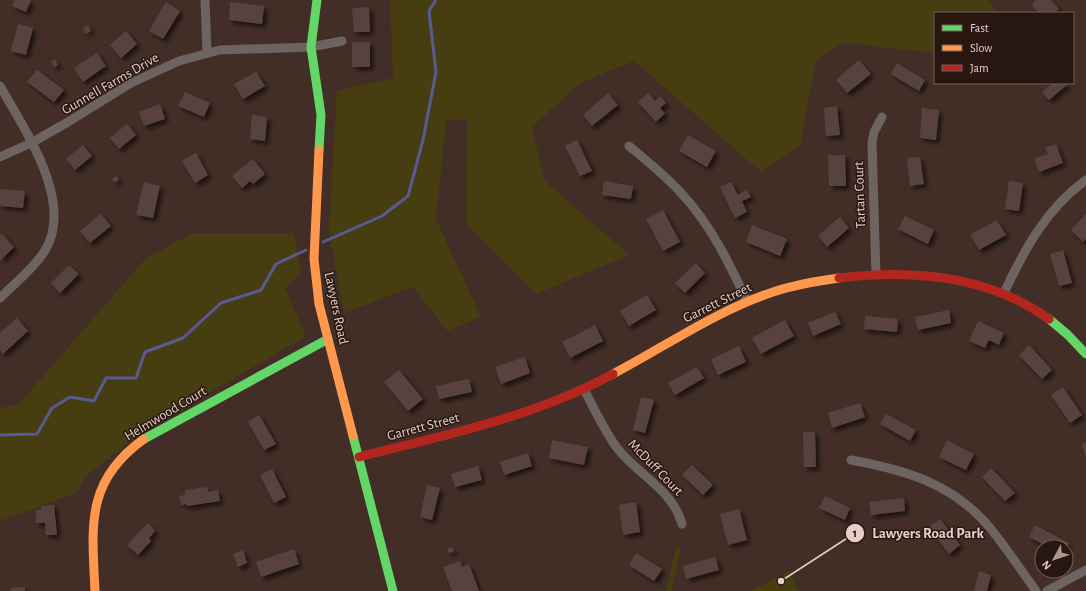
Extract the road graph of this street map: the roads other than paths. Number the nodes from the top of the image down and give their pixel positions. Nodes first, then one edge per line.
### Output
1 (205, 0) edge
2 (317, 0) edge
3 (342, 41) dead end
4 (311, 47) junction
5 (207, 52) junction
6 (0, 86) edge
7 (882, 117) dead end
8 (31, 143) junction
9 (629, 146) dead end
10 (0, 157) edge
11 (1086, 180) edge
12 (876, 274) junction
13 (1004, 293) junction
14 (0, 298) edge
15 (748, 301) junction
16 (328, 339) junction
17 (1086, 354) edge
18 (584, 389) junction
19 (359, 457) junction
20 (851, 460) dead end
21 (682, 524) dead end
22 (1086, 570) edge
23 (95, 591) edge
24 (393, 591) edge
25 (1036, 591) edge
26 (1047, 591) edge

1 - 5 street
2 - 4 street, Lawyers Road
3 - 4 street, Gunnell Farms Drive
4 - 5 street, Gunnell Farms Drive
4 - 16 street, Lawyers Road
5 - 8 street, Gunnell Farms Drive
6 - 8 street
7 - 12 street, Tartan Court
8 - 10 street, Gunnell Farms Drive
8 - 14 street
9 - 15 street
11 - 13 street
12 - 13 street, Garrett Street
12 - 15 street, Garrett Street
13 - 17 street, Garrett Street
15 - 18 street, Garrett Street
16 - 19 street, Lawyers Road
16 - 23 street, Helmwood Court
18 - 19 street, Garrett Street
18 - 21 street, McDuff Court
19 - 24 street, Lawyers Road
20 - 25 street
22 - 26 street

